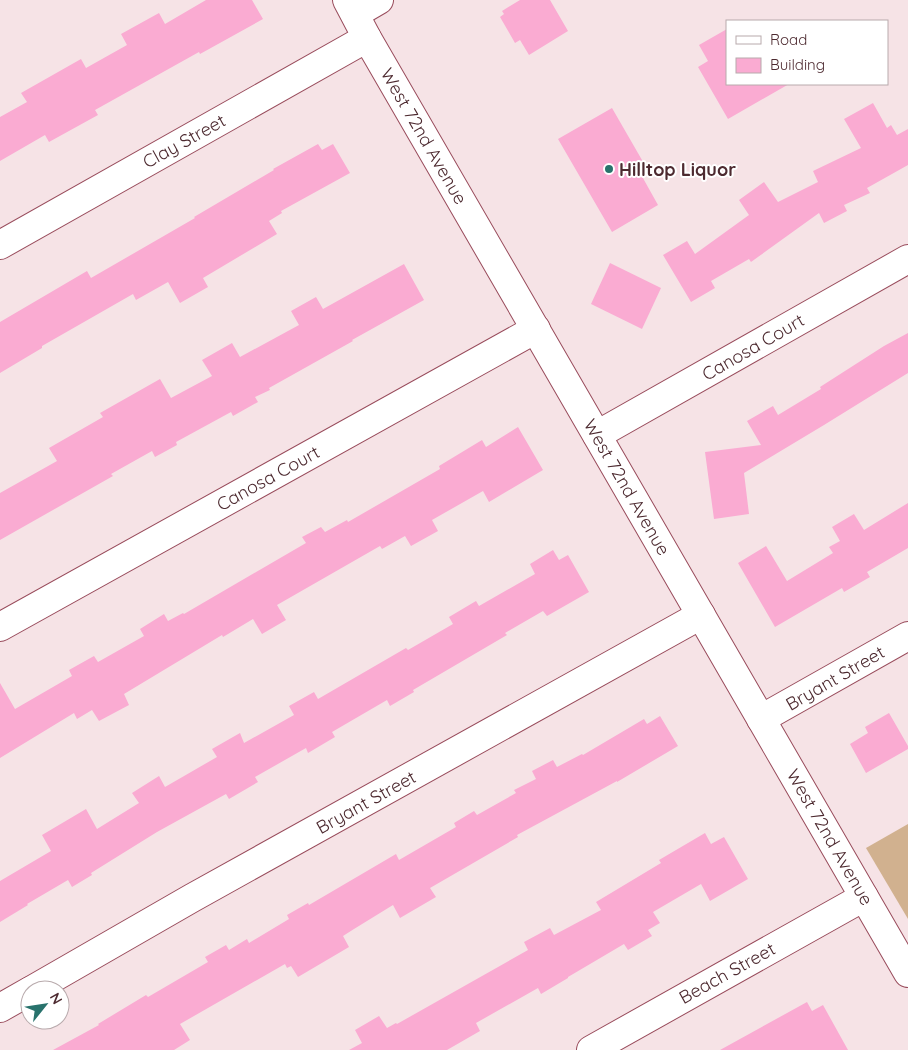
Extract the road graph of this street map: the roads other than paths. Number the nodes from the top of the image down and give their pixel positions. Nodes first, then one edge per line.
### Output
1 (379, 0) edge
2 (351, 7) edge
3 (367, 38) junction
4 (0, 245) edge
5 (908, 259) edge
6 (536, 329) junction
7 (597, 435) junction
8 (701, 615) junction
9 (0, 627) edge
10 (908, 636) edge
11 (761, 719) junction
12 (864, 897) junction
13 (908, 973) edge
14 (49, 980) edge
15 (20, 996) edge
16 (0, 1008) edge
17 (591, 1050) edge

1 - 2 street
2 - 3 street, West 72nd Avenue
3 - 4 street, Clay Street
3 - 6 street, West 72nd Avenue
5 - 7 street, Canosa Court
6 - 7 street, West 72nd Avenue
6 - 9 street, Canosa Court
7 - 8 street, West 72nd Avenue
8 - 11 street, West 72nd Avenue
8 - 14 street, Bryant Street
10 - 11 street, Bryant Street
11 - 12 street, West 72nd Avenue
12 - 13 street, West 72nd Avenue
12 - 17 street, Beach Street
15 - 16 street, Bryant Street

